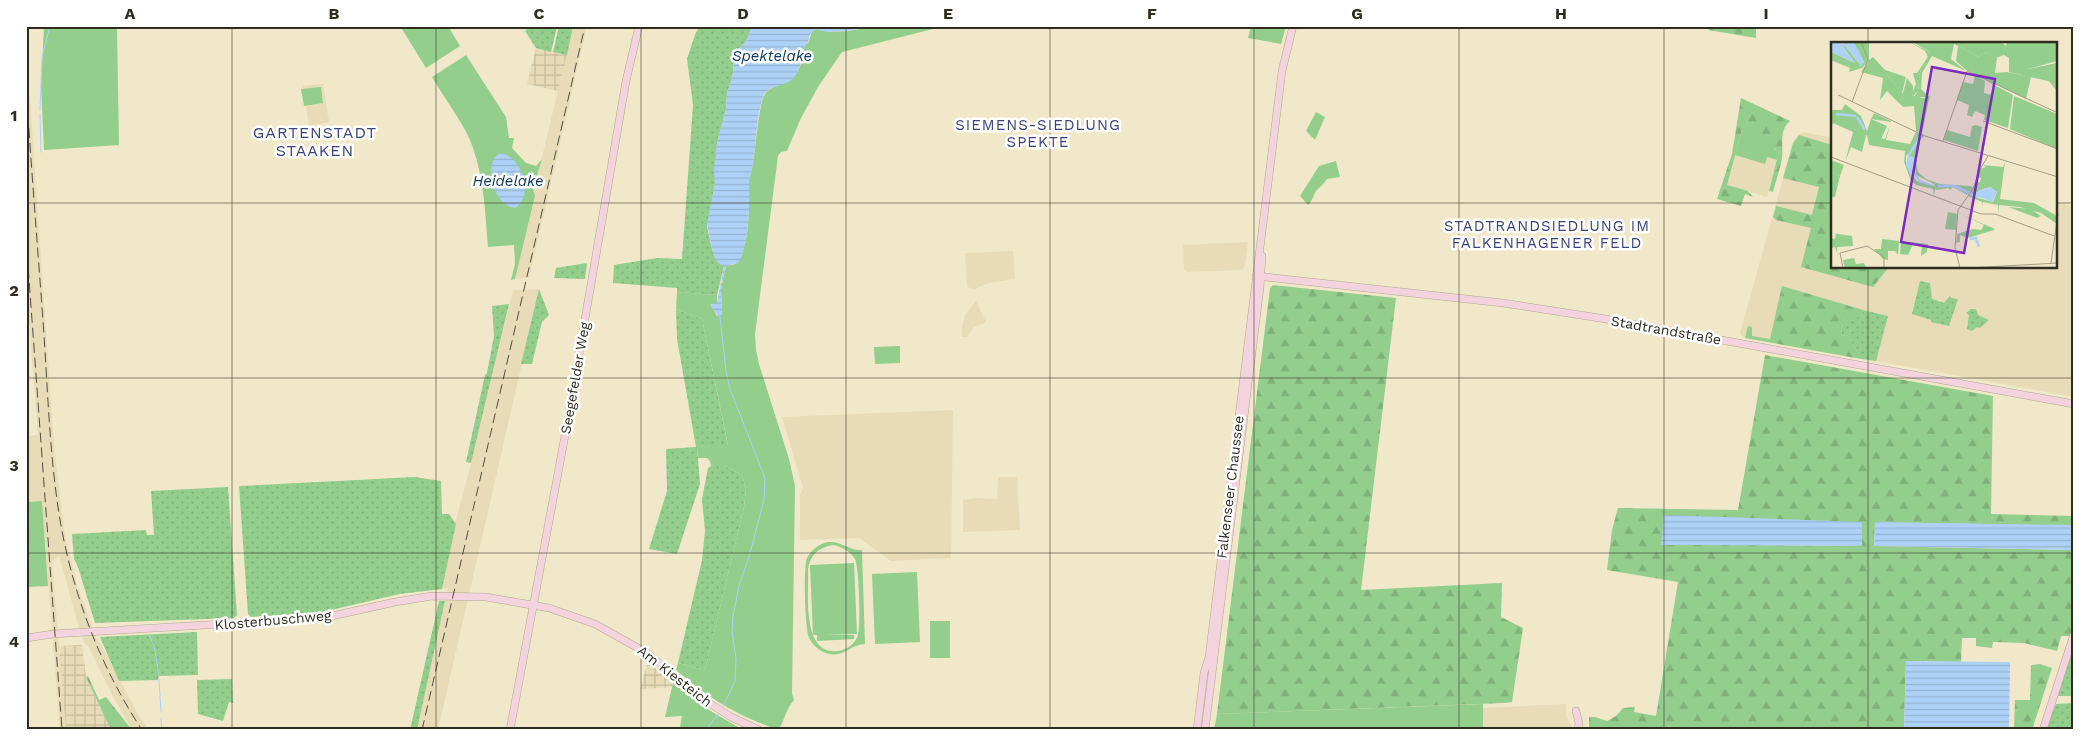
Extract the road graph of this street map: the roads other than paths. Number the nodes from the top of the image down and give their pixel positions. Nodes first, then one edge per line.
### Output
1 (639, 26) edge
2 (1293, 26) edge
3 (1259, 276) junction
4 (2074, 404) edge
5 (1224, 559) junction
6 (533, 604) junction
7 (2074, 634) edge
8 (26, 638) edge
9 (1576, 711) dead end
10 (510, 730) edge
11 (759, 730) edge
12 (1197, 730) edge
13 (1205, 730) edge
14 (1578, 730) edge
15 (2043, 730) edge

1 - 6 street, Seegefelder Weg
2 - 3 street, Falkenseer Chaussee
3 - 4 street, Stadtrandstraße
3 - 5 street, Falkenseer Chaussee
5 - 12 street, Falkenseer Chaussee
5 - 13 street, Falkenseer Chaussee
6 - 8 street, Klosterbuschweg
6 - 10 street, Seegefelder Weg
6 - 11 street, Am Kiesteich
7 - 15 street
9 - 14 street

